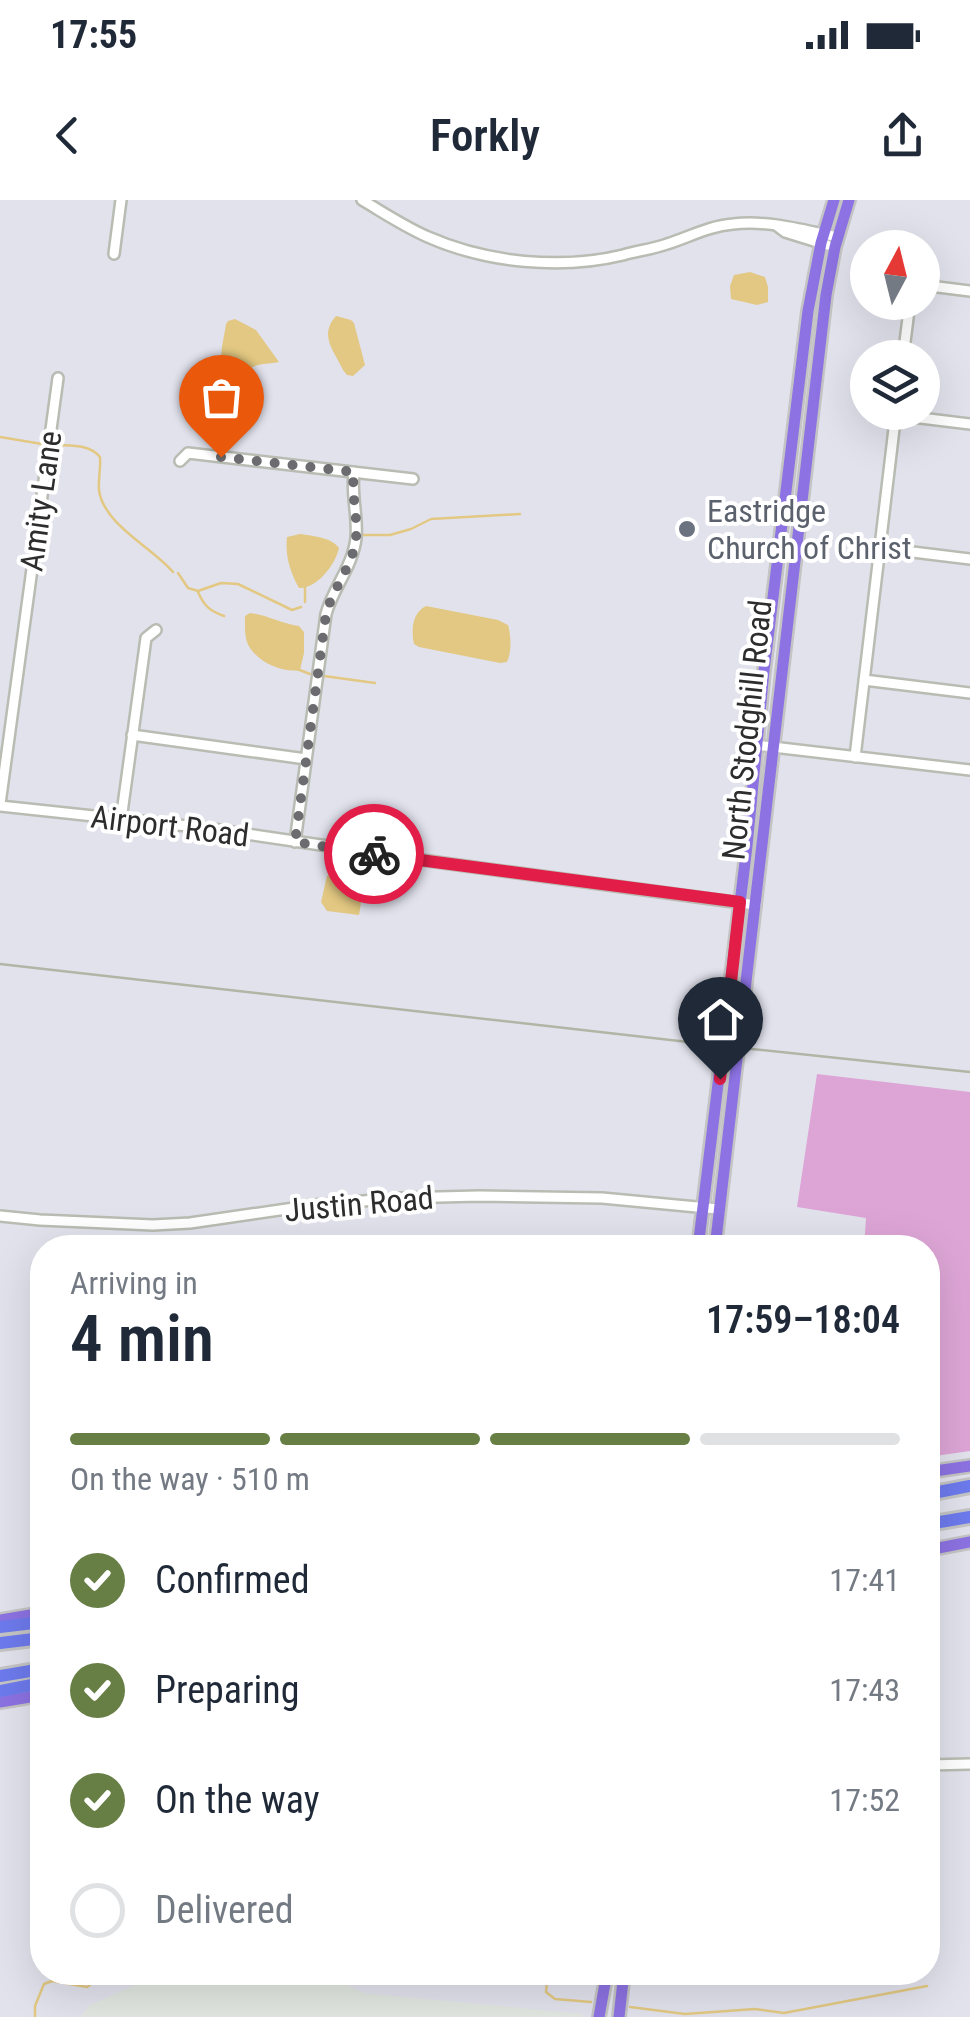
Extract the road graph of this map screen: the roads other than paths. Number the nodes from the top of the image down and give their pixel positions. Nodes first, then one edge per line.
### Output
1 (120, 200) edge
2 (362, 200) edge
3 (834, 200) edge
4 (849, 200) edge
5 (822, 239) junction
6 (836, 242) junction
7 (114, 254) dead end
8 (940, 287) edge
9 (970, 291) edge
10 (58, 378) dead end
11 (940, 420) edge
12 (970, 424) edge
13 (894, 430) edge
14 (180, 461) dead end
15 (354, 472) junction
16 (412, 479) dead end
17 (880, 548) junction
18 (970, 559) edge
19 (156, 630) dead end
20 (864, 680) junction
21 (970, 692) edge
22 (132, 735) junction
23 (756, 745) junction
24 (772, 747) junction
25 (855, 757) junction
26 (306, 758) junction
27 (970, 770) edge
28 (0, 805) edge
29 (121, 820) junction
30 (295, 842) junction
31 (740, 902) junction
32 (756, 905) junction
33 (703, 1208) junction
34 (718, 1210) junction
35 (0, 1216) edge
36 (700, 1235) edge
37 (715, 1235) edge
38 (970, 1466) edge
39 (940, 1470) edge
40 (970, 1489) edge
41 (940, 1495) edge
42 (970, 1517) edge
43 (940, 1524) edge
44 (970, 1526) edge
45 (940, 1527) edge
46 (970, 1542) edge
47 (940, 1548) edge
48 (30, 1616) edge
49 (30, 1622) edge
50 (0, 1623) edge
51 (30, 1639) edge
52 (0, 1642) edge
53 (30, 1670) edge
54 (0, 1676) edge
55 (30, 1685) edge
56 (0, 1691) edge
57 (30, 1697) edge
58 (0, 1702) edge
59 (970, 1764) edge
60 (940, 1765) edge
61 (605, 1985) edge
62 (623, 1985) edge
63 (599, 2017) edge
64 (619, 2017) edge

1 - 7 street
2 - 5 street
3 - 5 main road, North Stodghill Road
4 - 6 main road, North Stodghill Road
5 - 6 street
5 - 23 main road, North Stodghill Road
6 - 24 main road, North Stodghill Road
8 - 9 street
10 - 28 street, Amity Lane
11 - 12 street
13 - 17 street
14 - 15 street
15 - 16 street
15 - 26 street
17 - 18 street
17 - 20 street
19 - 22 street
20 - 21 street
20 - 25 street
22 - 26 street
22 - 29 street
23 - 24 street
23 - 31 main road, North Stodghill Road
24 - 25 street
24 - 32 main road, North Stodghill Road
25 - 27 street
26 - 30 street
28 - 29 street, Airport Road
29 - 30 street, Airport Road
30 - 31 street, Airport Road
31 - 32 street, Airport Road
31 - 33 main road, North Stodghill Road
32 - 34 main road, North Stodghill Road
33 - 34 street, Justin Road
33 - 35 street, Justin Road
33 - 36 main road, North Stodghill Road
34 - 37 main road, North Stodghill Road
38 - 39 main road
40 - 41 highway
42 - 43 highway
44 - 45 highway
46 - 47 main road
48 - 50 main road
49 - 50 highway
51 - 52 highway
53 - 54 highway
55 - 56 highway
57 - 58 main road
59 - 60 street
61 - 63 main road
62 - 64 main road

